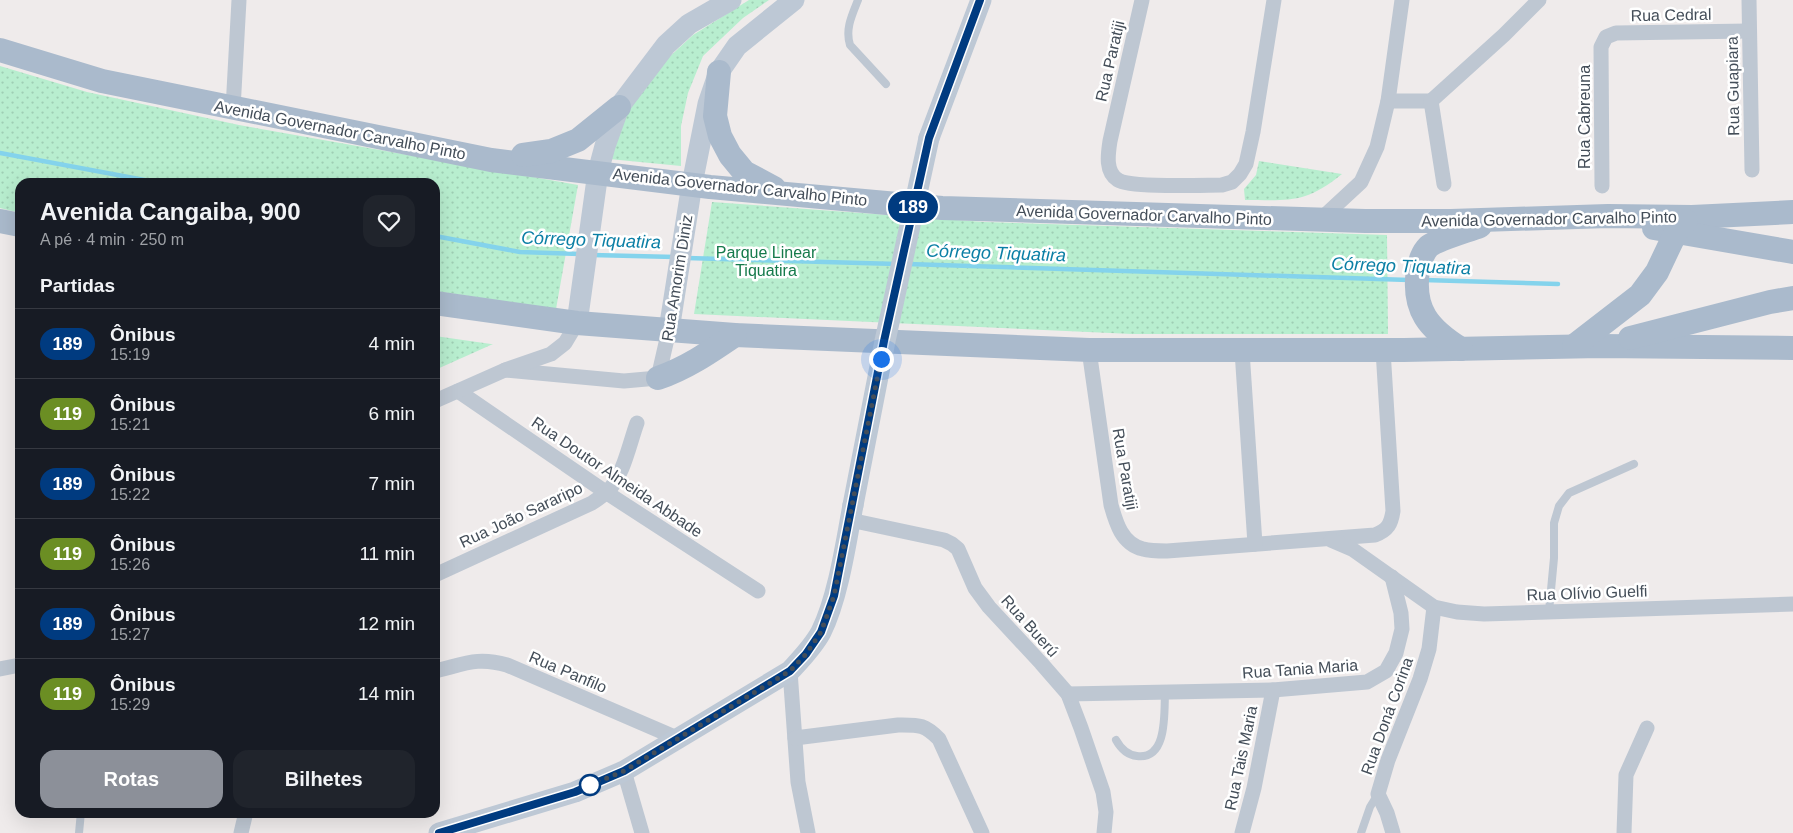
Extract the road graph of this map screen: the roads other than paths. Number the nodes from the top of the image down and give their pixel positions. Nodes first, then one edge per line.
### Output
1 (239, 0) edge
2 (731, 0) edge
3 (794, 0) edge
4 (858, 0) edge
5 (980, 0) edge
6 (1142, 0) edge
7 (1274, 0) edge
8 (1402, 0) edge
9 (1539, 0) edge
10 (1749, 0) edge
11 (1749, 31) junction
12 (1601, 47) joint
13 (0, 50) edge
14 (719, 72) junction
15 (886, 84) dead end
16 (1388, 101) junction
17 (1431, 101) junction
18 (619, 107) junction
19 (233, 109) junction
20 (491, 160) junction
21 (1752, 170) dead end
22 (597, 179) junction
23 (1444, 184) dead end
24 (1602, 186) dead end
25 (785, 193) junction
26 (690, 194) junction
27 (1793, 212) edge
28 (1498, 219) junction
29 (1320, 220) junction
30 (0, 221) edge
31 (15, 224) edge
32 (1684, 224) junction
33 (1793, 252) edge
34 (1793, 298) edge
35 (440, 303) edge
36 (578, 313) junction
37 (669, 330) junction
38 (735, 334) junction
39 (1574, 346) junction
40 (1600, 346) junction
41 (1793, 348) edge
42 (1461, 349) junction
43 (1089, 350) junction
44 (1383, 350) junction
45 (1242, 351) junction
46 (505, 370) junction
47 (658, 378) junction
48 (458, 391) junction
49 (440, 399) edge
50 (637, 423) dead end
51 (1634, 464) dead end
52 (607, 493) junction
53 (851, 513) junction
54 (1326, 538) junction
55 (1255, 544) junction
56 (440, 573) edge
57 (1392, 578) junction
58 (758, 591) dead end
59 (1793, 604) edge
60 (1434, 607) junction
61 (1549, 611) junction
62 (15, 666) edge
63 (0, 668) edge
64 (440, 670) edge
65 (790, 671) junction
66 (1273, 690) junction
67 (1165, 692) junction
68 (1068, 694) junction
69 (1646, 728) dead end
70 (795, 738) junction
71 (679, 739) junction
72 (1116, 740) dead end
73 (624, 771) junction
74 (1378, 794) junction
75 (80, 818) edge
76 (245, 818) edge
77 (480, 828) edge
78 (79, 833) edge
79 (241, 833) edge
80 (439, 833) edge
81 (642, 833) edge
82 (808, 833) edge
83 (982, 833) edge
84 (1104, 833) edge
85 (1242, 833) edge
86 (1362, 833) edge
87 (1393, 833) edge
88 (1624, 833) edge

1 - 19 street
2 - 18 main road
3 - 14 main road, Rua Amorim Diniz
4 - 15 lane
5 - 53 main road, bridge
6 - 7 street, Rua Paratiji
8 - 16 street
9 - 17 street
10 - 11 street, Rua Guapiara
11 - 12 street, Rua Cedral
11 - 21 street, Rua Guapiara
12 - 24 street, Rua Cabreuna
13 - 19 main road, Avenida Governador Carvalho Pinto
14 - 25 main road
14 - 26 main road, Rua Amorim Diniz
16 - 17 street
16 - 29 street
17 - 23 street
18 - 20 main road
18 - 22 main road
19 - 20 main road, Avenida Governador Carvalho Pinto
20 - 22 main road, Avenida Governador Carvalho Pinto
22 - 26 main road, Avenida Governador Carvalho Pinto
22 - 36 main road
25 - 26 main road, Avenida Governador Carvalho Pinto
25 - 29 main road, Avenida Governador Carvalho Pinto
26 - 37 main road, Rua Amorim Diniz
27 - 32 main road, Avenida Governador Carvalho Pinto
28 - 29 main road, Avenida Governador Carvalho Pinto
28 - 32 main road, Avenida Governador Carvalho Pinto
28 - 42 main road
30 - 31 main road
32 - 33 main road
32 - 39 main road
34 - 40 main road
35 - 36 main road
36 - 37 main road
36 - 46 street
37 - 38 main road
37 - 47 street, Rua Amorim Diniz
38 - 43 main road
38 - 47 main road
39 - 40 main road
39 - 42 main road
40 - 41 main road
42 - 44 main road
43 - 45 main road
43 - 55 street, Rua Paratiji
44 - 45 main road
44 - 54 street, Rua Paratiji
45 - 55 street
46 - 47 street
46 - 48 street
48 - 49 street
48 - 52 street, Rua Doutor Almeida Abbade
50 - 52 street, Rua João Sararipo
51 - 61 lane
52 - 56 street, Rua João Sararipo
52 - 58 street, Rua Doutor Almeida Abbade
53 - 65 main road
53 - 68 street, Rua Buerú
54 - 55 street, Rua Paratiji
54 - 57 street
57 - 60 street, Rua Olívio Guelfi
57 - 66 street, Rua Tania Maria
59 - 61 street, Rua Olívio Guelfi
60 - 61 street, Rua Olívio Guelfi
60 - 74 street, Rua Doná Corina
62 - 63 street
64 - 71 street, Rua Panfilo
65 - 70 street
65 - 71 main road
66 - 67 street, Rua Tania Maria
66 - 85 street, Rua Tais Maria
67 - 68 street, Rua Tania Maria
67 - 72 lane
68 - 84 street, Rua Buerú
69 - 88 street
70 - 82 street
70 - 83 street
71 - 73 main road
73 - 77 main road
73 - 81 street
74 - 86 lane
74 - 87 street, Rua Doná Corina
75 - 78 lane
76 - 79 street
77 - 80 main road

